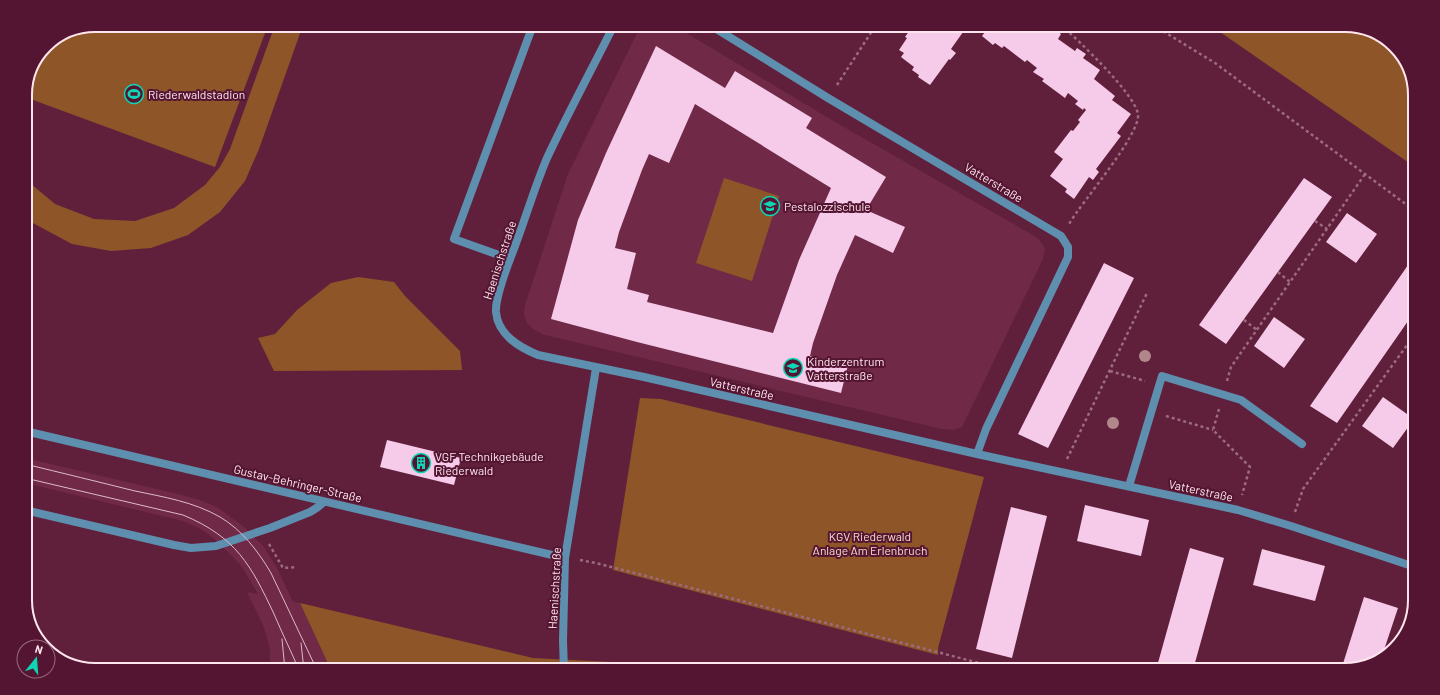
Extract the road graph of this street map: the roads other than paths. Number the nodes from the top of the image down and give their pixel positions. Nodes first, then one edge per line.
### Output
1 (530, 32) edge
2 (610, 32) edge
3 (721, 32) edge
4 (510, 259) junction
5 (596, 368) junction
6 (32, 433) edge
7 (1302, 444) dead end
8 (977, 454) junction
9 (1129, 486) junction
10 (324, 502) junction
11 (32, 512) edge
12 (565, 558) junction
13 (1408, 565) edge
14 (564, 663) edge

1 - 4 street
2 - 4 street, Haenischstraße
3 - 8 street, Vatterstraße
4 - 5 street, Haenischstraße
5 - 8 street, Vatterstraße
5 - 12 street, Haenischstraße
6 - 10 street, Gustav-Behringer-Straße
7 - 9 street
8 - 9 street, Vatterstraße
9 - 13 street, Vatterstraße
10 - 11 street
10 - 12 street, Gustav-Behringer-Straße
12 - 14 street, Haenischstraße

